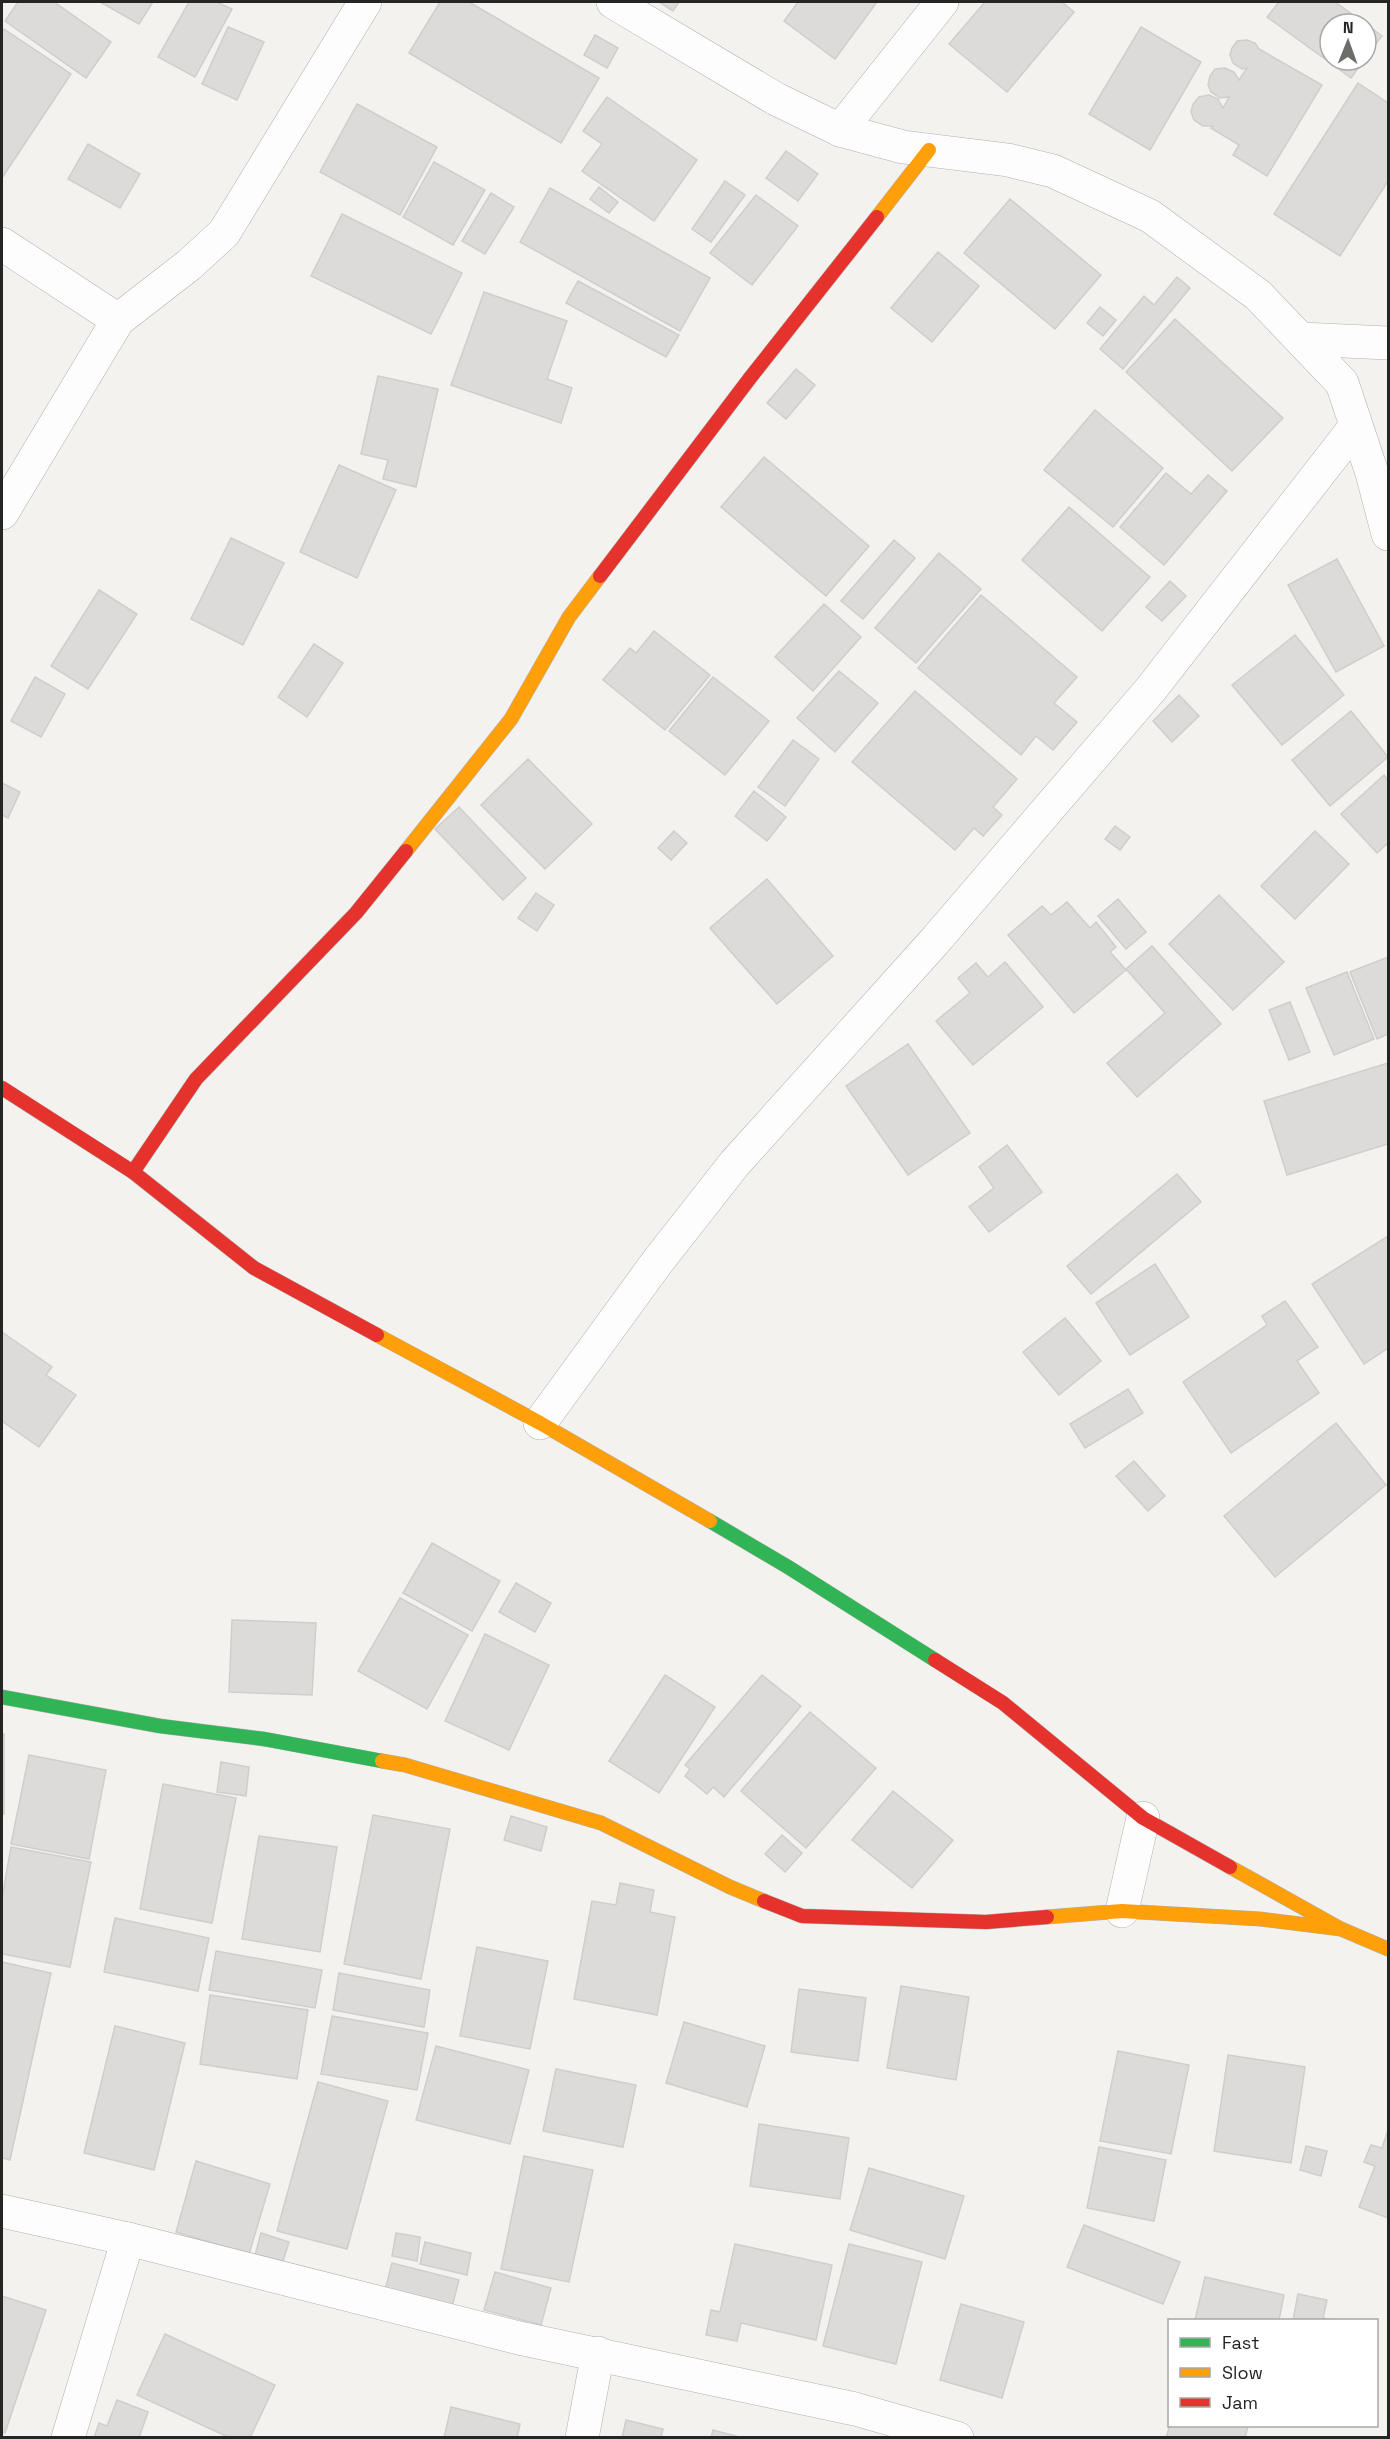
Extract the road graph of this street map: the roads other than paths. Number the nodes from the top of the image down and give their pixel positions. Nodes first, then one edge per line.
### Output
1 (365, 2) edge
2 (613, 2) edge
3 (942, 2) edge
4 (840, 130) junction
5 (930, 150) junction
6 (2, 244) edge
7 (118, 320) junction
8 (1300, 339) junction
9 (1389, 344) edge
10 (1356, 426) junction
11 (2, 513) edge
12 (1389, 534) edge
13 (2, 1088) edge
14 (133, 1172) junction
15 (540, 1423) junction
16 (2, 1697) edge
17 (1143, 1818) junction
18 (1122, 1911) junction
19 (1341, 1929) junction
20 (1389, 1948) edge
21 (2, 2211) edge
22 (128, 2239) junction
23 (598, 2354) junction
24 (68, 2438) edge
25 (582, 2438) edge
26 (957, 2438) edge

1 - 7 street
2 - 4 street
3 - 4 street
4 - 5 street
5 - 8 street
5 - 14 street
6 - 7 street
7 - 11 street
8 - 9 street
8 - 10 street
10 - 12 street
10 - 15 street
13 - 14 street
14 - 15 street
15 - 17 street
16 - 18 street
17 - 18 street
17 - 19 street
18 - 19 street
19 - 20 street
21 - 22 street
22 - 23 street
22 - 24 street
23 - 25 street
23 - 26 street

